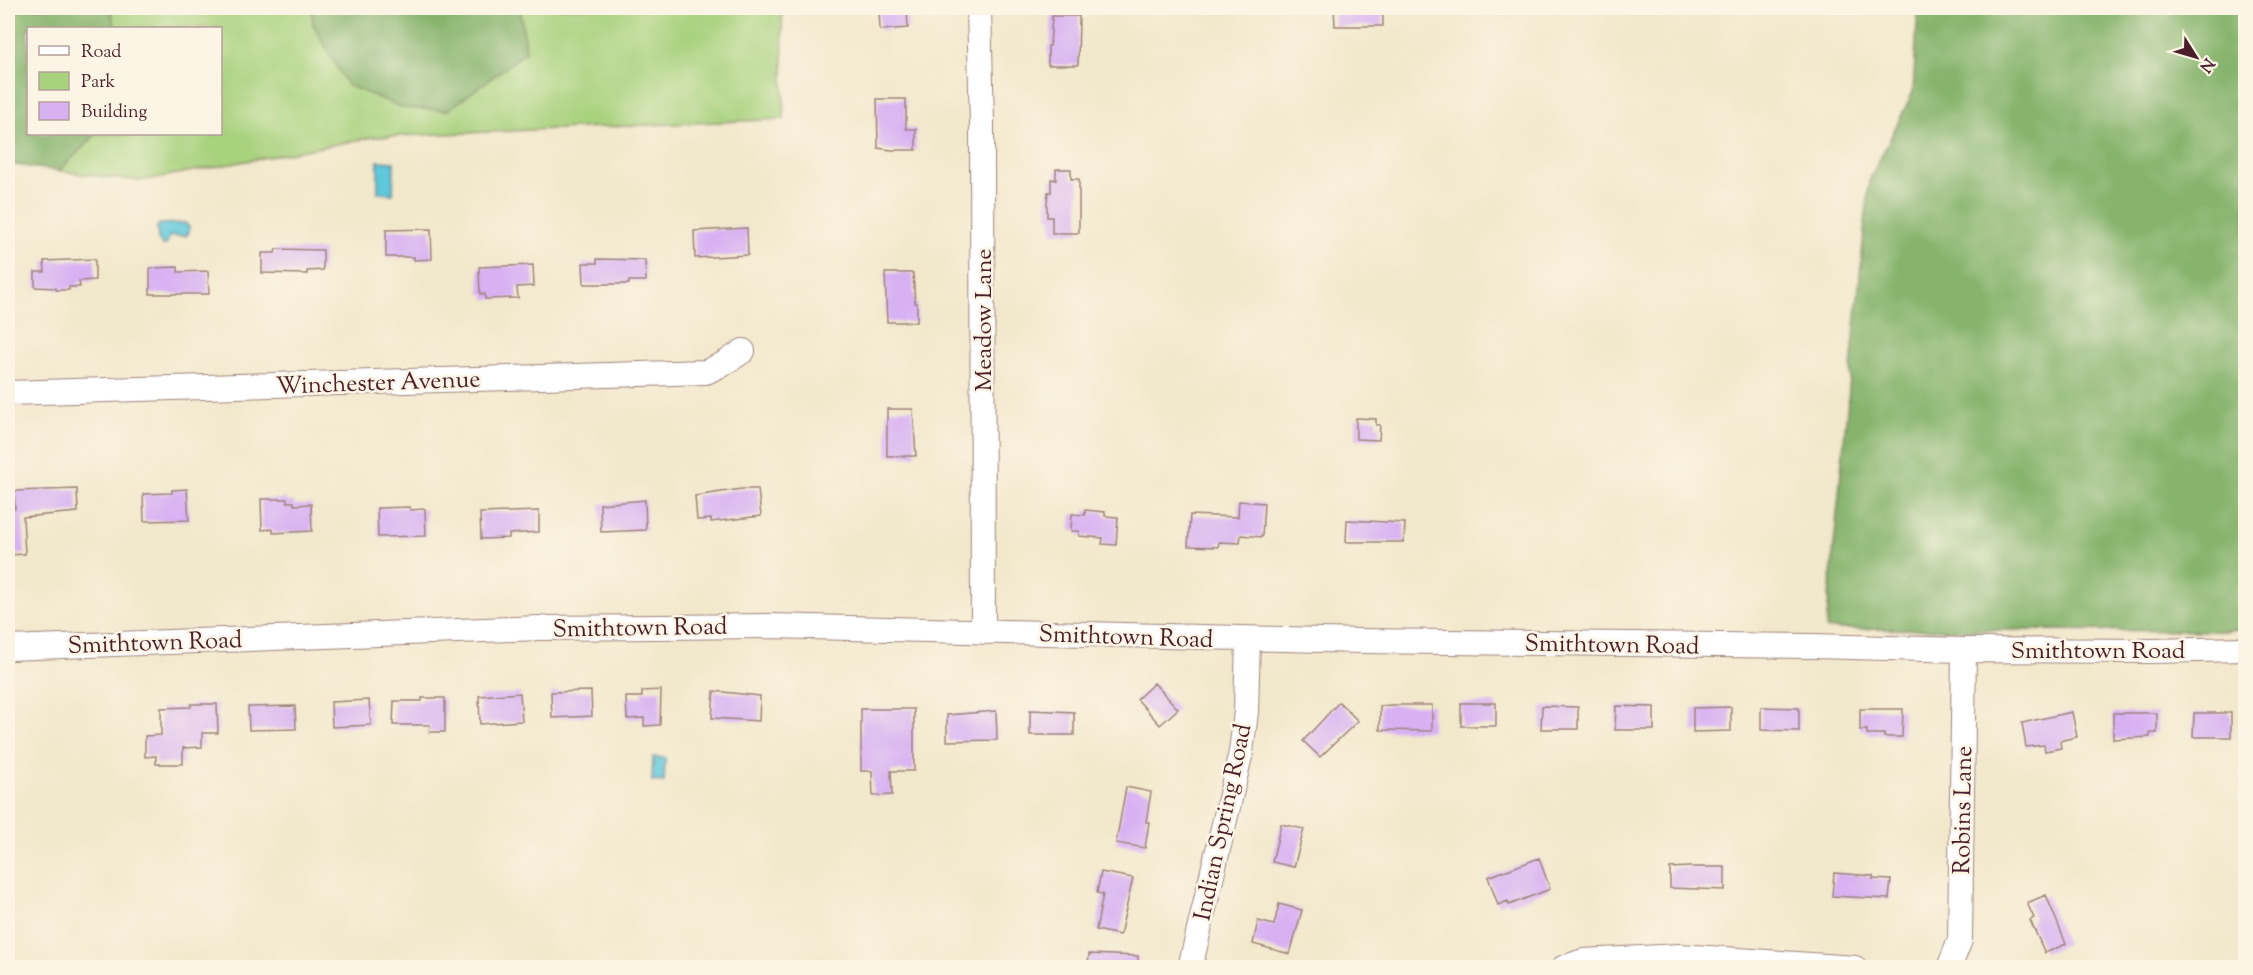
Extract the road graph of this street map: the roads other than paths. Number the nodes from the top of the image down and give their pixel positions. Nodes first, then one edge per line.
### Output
1 (979, 8) edge
2 (743, 351) dead end
3 (8, 393) edge
4 (983, 632) junction
5 (1248, 639) junction
6 (8, 648) edge
7 (2246, 649) edge
8 (1964, 651) junction
9 (1778, 965) edge
10 (1190, 968) edge
11 (1563, 968) edge
12 (1855, 968) edge
13 (1949, 968) edge

1 - 4 street, Meadow Lane
2 - 3 street, Winchester Avenue
4 - 5 street, Smithtown Road
4 - 6 street, Smithtown Road
5 - 8 street, Smithtown Road
5 - 10 street, Indian Spring Road
7 - 8 street, Smithtown Road
8 - 13 street, Robins Lane
9 - 11 street
9 - 12 street

